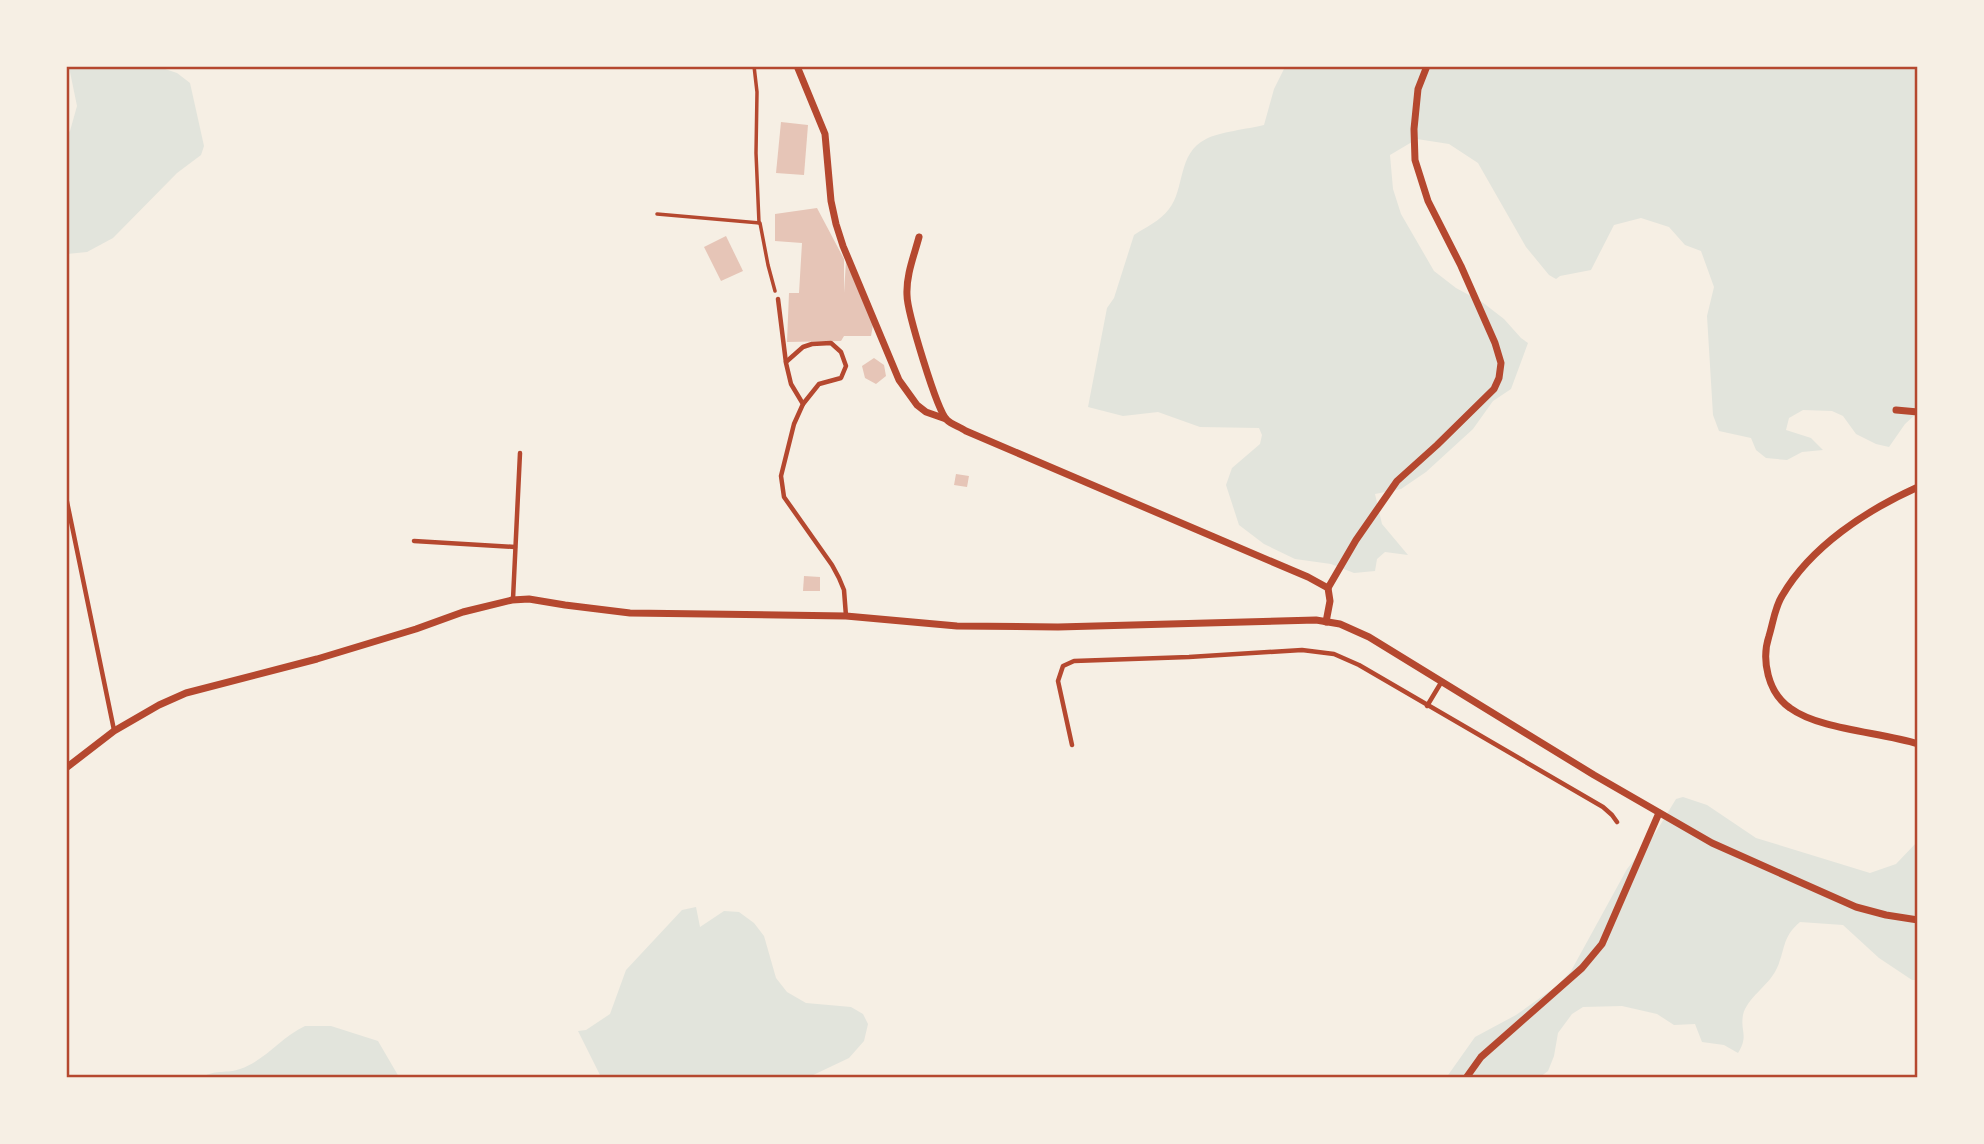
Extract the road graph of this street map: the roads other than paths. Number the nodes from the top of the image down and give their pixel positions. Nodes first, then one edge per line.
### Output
1 (797, 66) edge
2 (1427, 66) edge
3 (919, 237) dead end
4 (778, 299) road end
5 (786, 363) junction
6 (803, 404) junction
7 (1896, 410) dead end
8 (1917, 412) edge
9 (946, 419) junction
10 (520, 453) dead end
11 (1917, 487) edge
12 (66, 497) edge
13 (414, 541) dead end
14 (515, 547) junction
15 (1328, 588) junction
16 (512, 600) junction
17 (846, 616) junction
18 (1326, 622) junction
19 (1441, 681) junction
20 (1427, 706) junction
21 (114, 731) junction
22 (1917, 744) edge
23 (1072, 745) dead end
24 (66, 768) edge
25 (1659, 813) junction
26 (1617, 821) dead end
27 (1917, 919) edge
28 (1466, 1077) edge

1 - 9 street
2 - 15 street
3 - 9 street
4 - 5 lane
5 - 6 lane
5 - 6 lane
6 - 17 lane
7 - 8 street
9 - 15 street
10 - 14 lane
11 - 22 street
12 - 21 lane
13 - 14 lane
14 - 16 lane
15 - 18 street
16 - 17 street
16 - 21 street
17 - 18 street
18 - 19 street
19 - 20 lane
19 - 25 street
20 - 23 lane
20 - 26 lane
21 - 24 street
25 - 27 street
25 - 28 street

